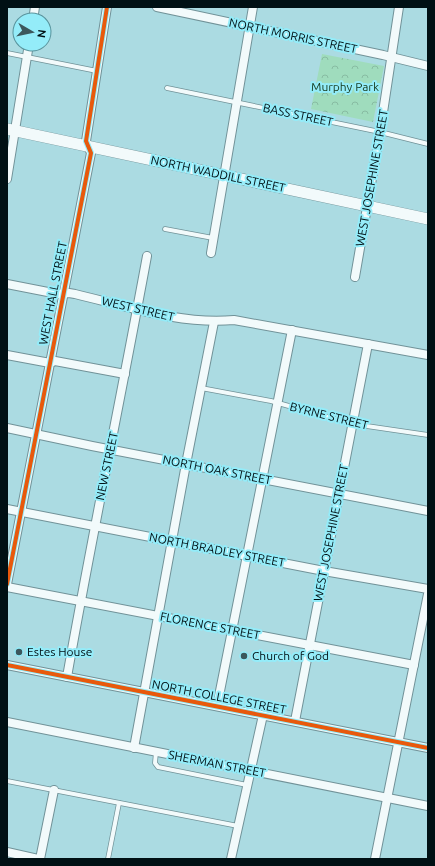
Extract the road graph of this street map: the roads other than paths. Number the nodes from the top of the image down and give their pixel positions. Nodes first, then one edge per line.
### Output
1 (107, 7) edge
2 (157, 7) edge
3 (253, 7) edge
4 (399, 7) edge
5 (250, 27) junction
6 (28, 52) edge
7 (7, 53) edge
8 (27, 57) junction
9 (391, 57) junction
10 (428, 66) edge
11 (97, 71) junction
12 (167, 88) dead end
13 (237, 103) junction
14 (11, 130) edge
15 (380, 132) junction
16 (428, 144) edge
17 (88, 146) junction
18 (225, 175) junction
19 (7, 179) edge
20 (367, 206) junction
21 (428, 219) edge
22 (165, 229) dead end
23 (213, 238) junction
24 (211, 253) dead end
25 (147, 256) dead end
26 (355, 277) dead end
27 (7, 284) edge
28 (63, 293) junction
29 (137, 309) junction
30 (214, 322) junction
31 (292, 330) junction
32 (368, 344) junction
33 (7, 355) edge
34 (428, 355) edge
35 (50, 363) junction
36 (125, 374) junction
37 (201, 388) junction
38 (278, 403) junction
39 (352, 424) junction
40 (7, 428) edge
41 (36, 434) junction
42 (428, 435) edge
43 (110, 449) junction
44 (186, 464) junction
45 (262, 478) junction
46 (339, 494) junction
47 (7, 509) edge
48 (428, 511) edge
49 (21, 512) junction
50 (94, 527) junction
51 (172, 542) junction
52 (247, 556) junction
53 (324, 571) junction
54 (7, 584) edge
55 (7, 587) edge
56 (428, 590) edge
57 (428, 594) edge
58 (81, 601) junction
59 (158, 616) junction
60 (233, 630) junction
61 (424, 634) edge
62 (310, 645) junction
63 (414, 665) junction
64 (8, 668) edge
65 (68, 677) junction
66 (144, 692) junction
67 (217, 706) junction
68 (263, 715) junction
69 (295, 721) junction
70 (7, 722) edge
71 (399, 742) junction
72 (134, 748) junction
73 (428, 748) edge
74 (156, 752) junction
75 (250, 770) junction
76 (7, 781) edge
77 (247, 785) junction
78 (54, 790) junction
79 (387, 798) junction
80 (119, 803) junction
81 (428, 806) edge
82 (238, 826) junction
83 (7, 852) edge
84 (39, 859) edge
85 (108, 859) edge
86 (231, 859) edge
87 (375, 859) edge

1 - 11 street, WEST HALL STREET
2 - 5 street, NORTH MORRIS STREET
3 - 5 street
4 - 9 street, WEST JOSEPHINE STREET
5 - 9 street, NORTH MORRIS STREET
5 - 13 street
6 - 8 street
7 - 8 lane
8 - 11 lane
8 - 14 street
9 - 10 street, NORTH MORRIS STREET
9 - 15 street, WEST JOSEPHINE STREET
11 - 17 street, WEST HALL STREET
12 - 13 lane, BASS STREET
13 - 15 lane, BASS STREET
13 - 18 street
14 - 17 street, NORTH WADDILL STREET
14 - 19 street
15 - 16 lane, BASS STREET
15 - 20 street, WEST JOSEPHINE STREET
17 - 18 street, NORTH WADDILL STREET
17 - 28 street, WEST HALL STREET
18 - 20 street, NORTH WADDILL STREET
18 - 23 street
20 - 21 street, NORTH WADDILL STREET
20 - 26 street, WEST JOSEPHINE STREET
22 - 23 lane
23 - 24 street
25 - 29 street, NEW STREET
27 - 28 street, WEST STREET
28 - 29 street, WEST STREET
28 - 35 street, WEST HALL STREET
29 - 30 street, WEST STREET
29 - 36 street, NEW STREET
30 - 31 street, WEST STREET
30 - 37 street
31 - 32 street, WEST STREET
31 - 38 street
32 - 34 street, WEST STREET
32 - 39 street, WEST JOSEPHINE STREET
33 - 35 street
35 - 36 street
35 - 41 street, WEST HALL STREET
36 - 43 street, NEW STREET
37 - 38 lane
37 - 44 street
38 - 39 lane, BYRNE STREET
38 - 45 street
39 - 42 lane, BYRNE STREET
39 - 46 street, WEST JOSEPHINE STREET
40 - 41 street, NORTH OAK STREET
41 - 43 street, NORTH OAK STREET
41 - 49 street, WEST HALL STREET
43 - 44 street, NORTH OAK STREET
43 - 50 street, NEW STREET
44 - 45 street, NORTH OAK STREET
44 - 51 street
45 - 46 street, NORTH OAK STREET
45 - 52 street
46 - 48 street, NORTH OAK STREET
46 - 53 street, WEST JOSEPHINE STREET
47 - 49 street, NORTH BRADLEY STREET
49 - 50 street, NORTH BRADLEY STREET
49 - 54 street, WEST HALL STREET
50 - 51 street, NORTH BRADLEY STREET
50 - 58 street, NEW STREET
51 - 52 street, NORTH BRADLEY STREET
51 - 59 street
52 - 53 street, NORTH BRADLEY STREET
52 - 60 street
53 - 56 street, NORTH BRADLEY STREET
53 - 62 street, WEST JOSEPHINE STREET
55 - 58 street, FLORENCE STREET
57 - 61 street
58 - 59 street, FLORENCE STREET
58 - 65 street, NEW STREET
59 - 60 street, FLORENCE STREET
59 - 66 street
60 - 62 street, FLORENCE STREET
60 - 67 street
61 - 63 street
62 - 63 street, FLORENCE STREET
62 - 69 street, WEST JOSEPHINE STREET
63 - 71 street
64 - 65 street, NORTH COLLEGE STREET
65 - 66 street, NORTH COLLEGE STREET
66 - 67 street, NORTH COLLEGE STREET
66 - 72 street
67 - 68 street, NORTH COLLEGE STREET
68 - 69 street, NORTH COLLEGE STREET
68 - 75 street
69 - 71 street, NORTH COLLEGE STREET
70 - 72 street, SHERMAN STREET
71 - 73 street, NORTH COLLEGE STREET
71 - 79 street
72 - 74 street, SHERMAN STREET
74 - 75 street, SHERMAN STREET
74 - 77 lane
75 - 77 street
75 - 79 street, SHERMAN STREET
76 - 78 lane
77 - 82 street
78 - 80 lane
78 - 84 street
79 - 81 street, SHERMAN STREET
79 - 87 street
80 - 82 lane
80 - 85 lane
82 - 86 street
83 - 84 street

